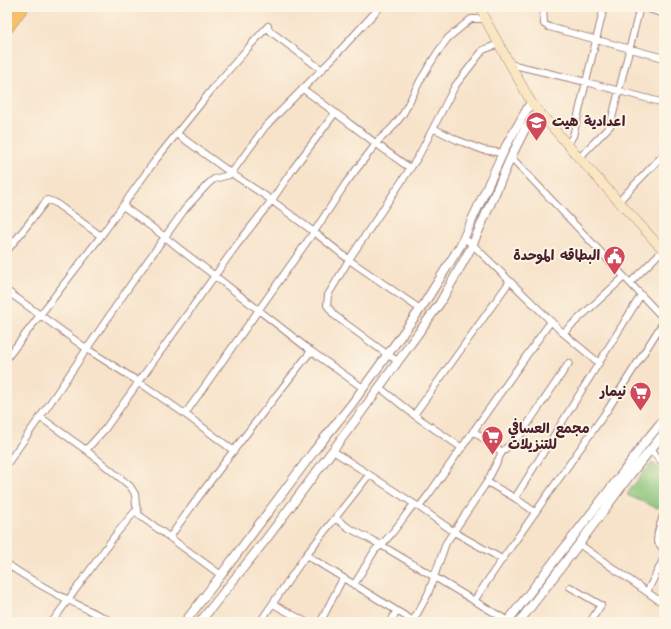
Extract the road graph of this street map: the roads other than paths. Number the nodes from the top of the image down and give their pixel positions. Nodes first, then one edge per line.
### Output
1 (23, 7) edge
2 (380, 7) edge
3 (481, 7) edge
4 (543, 7) edge
5 (604, 7) edge
6 (641, 7) edge
7 (664, 14) edge
8 (485, 19) junction
9 (7, 29) edge
10 (596, 40) junction
11 (499, 44) junction
12 (630, 49) junction
13 (664, 58) edge
14 (510, 64) junction
15 (322, 70) junction
16 (586, 82) junction
17 (303, 88) junction
18 (619, 91) junction
19 (531, 102) junction
20 (664, 103) edge
21 (335, 113) junction
22 (541, 114) junction
23 (433, 128) junction
24 (177, 134) junction
25 (568, 144) junction
26 (376, 145) junction
27 (503, 153) junction
28 (664, 154) edge
29 (511, 157) junction
30 (579, 158) junction
31 (410, 168) junction
32 (231, 173) junction
33 (272, 200) junction
34 (619, 201) junction
35 (123, 206) junction
36 (314, 232) junction
37 (101, 236) junction
38 (165, 237) junction
39 (464, 238) junction
40 (473, 244) junction
41 (663, 250) edge
42 (7, 251) edge
43 (349, 259) junction
44 (215, 276) junction
45 (624, 277) junction
46 (510, 281) junction
47 (630, 283) junction
48 (7, 291) edge
49 (641, 295) junction
50 (420, 309) junction
51 (258, 310) junction
52 (39, 315) junction
53 (664, 320) edge
54 (551, 321) junction
55 (563, 333) junction
56 (87, 349) junction
57 (311, 351) junction
58 (388, 355) junction
59 (7, 358) edge
60 (398, 361) junction
61 (569, 363) dead end
62 (599, 363) junction
63 (139, 382) junction
64 (379, 387) junction
65 (363, 388) junction
66 (185, 414) junction
67 (414, 415) junction
68 (40, 417) junction
69 (664, 419) edge
70 (473, 431) junction
71 (664, 433) edge
72 (462, 448) junction
73 (651, 449) junction
74 (86, 450) junction
75 (7, 451) edge
76 (234, 451) junction
77 (332, 451) junction
78 (502, 452) junction
79 (13, 456) junction
80 (7, 464) edge
81 (664, 465) edge
82 (369, 475) junction
83 (487, 482) junction
84 (515, 498) junction
85 (416, 505) junction
86 (137, 509) junction
87 (535, 512) junction
88 (664, 512) edge
89 (335, 518) junction
90 (454, 532) junction
91 (170, 537) junction
92 (381, 544) junction
93 (579, 544) junction
94 (664, 550) edge
95 (306, 555) junction
96 (664, 558) edge
97 (502, 559) junction
98 (7, 564) edge
99 (221, 575) junction
100 (435, 577) junction
101 (343, 578) junction
102 (354, 585) junction
103 (570, 586) dead end
104 (647, 592) junction
105 (68, 600) junction
106 (474, 601) junction
107 (273, 604) junction
108 (664, 604) edge
109 (396, 610) junction
110 (100, 619) edge
111 (302, 621) edge
112 (414, 621) edge
113 (507, 621) edge
114 (52, 622) edge
115 (113, 622) edge
116 (185, 622) edge
117 (200, 622) edge
118 (260, 622) edge
119 (322, 622) edge
120 (390, 622) edge
121 (519, 622) edge
122 (590, 622) edge

1 - 9 highway
2 - 15 street
3 - 8 main road
4 - 10 street
5 - 10 street
6 - 7 street
6 - 12 street
8 - 11 main road
8 - 26 street
10 - 12 street
10 - 16 street
11 - 14 main road
11 - 23 street
12 - 13 street
12 - 18 street
14 - 16 street
14 - 19 main road
15 - 17 street
15 - 24 street
16 - 18 street
16 - 25 street
17 - 21 street
17 - 32 street
18 - 20 street
18 - 30 street
19 - 22 main road
19 - 27 street
21 - 26 street
21 - 33 street
22 - 25 main road
22 - 29 street
23 - 27 street
23 - 31 street
24 - 32 street
24 - 35 street
25 - 30 main road
26 - 31 street
26 - 36 street
27 - 39 street
28 - 34 street
29 - 40 street
29 - 45 street
30 - 34 main road
31 - 43 street
32 - 33 street
32 - 38 street
33 - 36 street
33 - 44 street
34 - 41 main road
35 - 37 street
35 - 38 street
36 - 43 street
36 - 51 street
37 - 42 street
37 - 52 street
38 - 44 street
38 - 56 street
39 - 40 street
39 - 50 street
40 - 46 street
40 - 60 street
41 - 47 street
43 - 50 street
43 - 58 street
44 - 51 street
44 - 63 street
45 - 47 street
45 - 55 street
46 - 54 street
46 - 67 street
47 - 49 street
48 - 52 street
49 - 53 street
49 - 62 street
50 - 58 street
51 - 57 street
51 - 66 street
52 - 56 street
52 - 59 street
53 - 87 street
54 - 55 street
54 - 70 street
55 - 62 street
56 - 63 street
56 - 68 street
57 - 65 street
57 - 76 street
58 - 60 street
58 - 65 street
60 - 64 street
61 - 78 street
62 - 84 street
63 - 66 street
63 - 74 street
64 - 67 street
64 - 77 street
65 - 99 street
66 - 76 street
67 - 72 street
68 - 74 street
68 - 79 street
69 - 113 street
70 - 72 street
70 - 78 street
71 - 73 street
72 - 85 street
73 - 81 street
73 - 93 street
74 - 86 street
75 - 79 street
76 - 91 street
77 - 82 street
77 - 117 street
78 - 83 street
79 - 80 street
82 - 85 street
82 - 89 street
83 - 84 street
83 - 90 street
84 - 87 street
85 - 90 street
85 - 92 street
86 - 91 street
86 - 105 street
87 - 97 street
88 - 94 street
89 - 92 street
89 - 95 street
90 - 97 street
90 - 100 street
91 - 99 street
92 - 100 street
92 - 102 street
93 - 104 street
93 - 121 street
95 - 101 street
95 - 107 street
96 - 104 street
97 - 106 street
98 - 105 street
99 - 116 street
100 - 106 street
100 - 112 street
101 - 102 street
101 - 119 street
102 - 109 street
103 - 122 street
104 - 108 street
105 - 110 street
105 - 114 street
106 - 113 street
107 - 111 street
107 - 118 street
109 - 112 street
109 - 120 street
110 - 115 street

